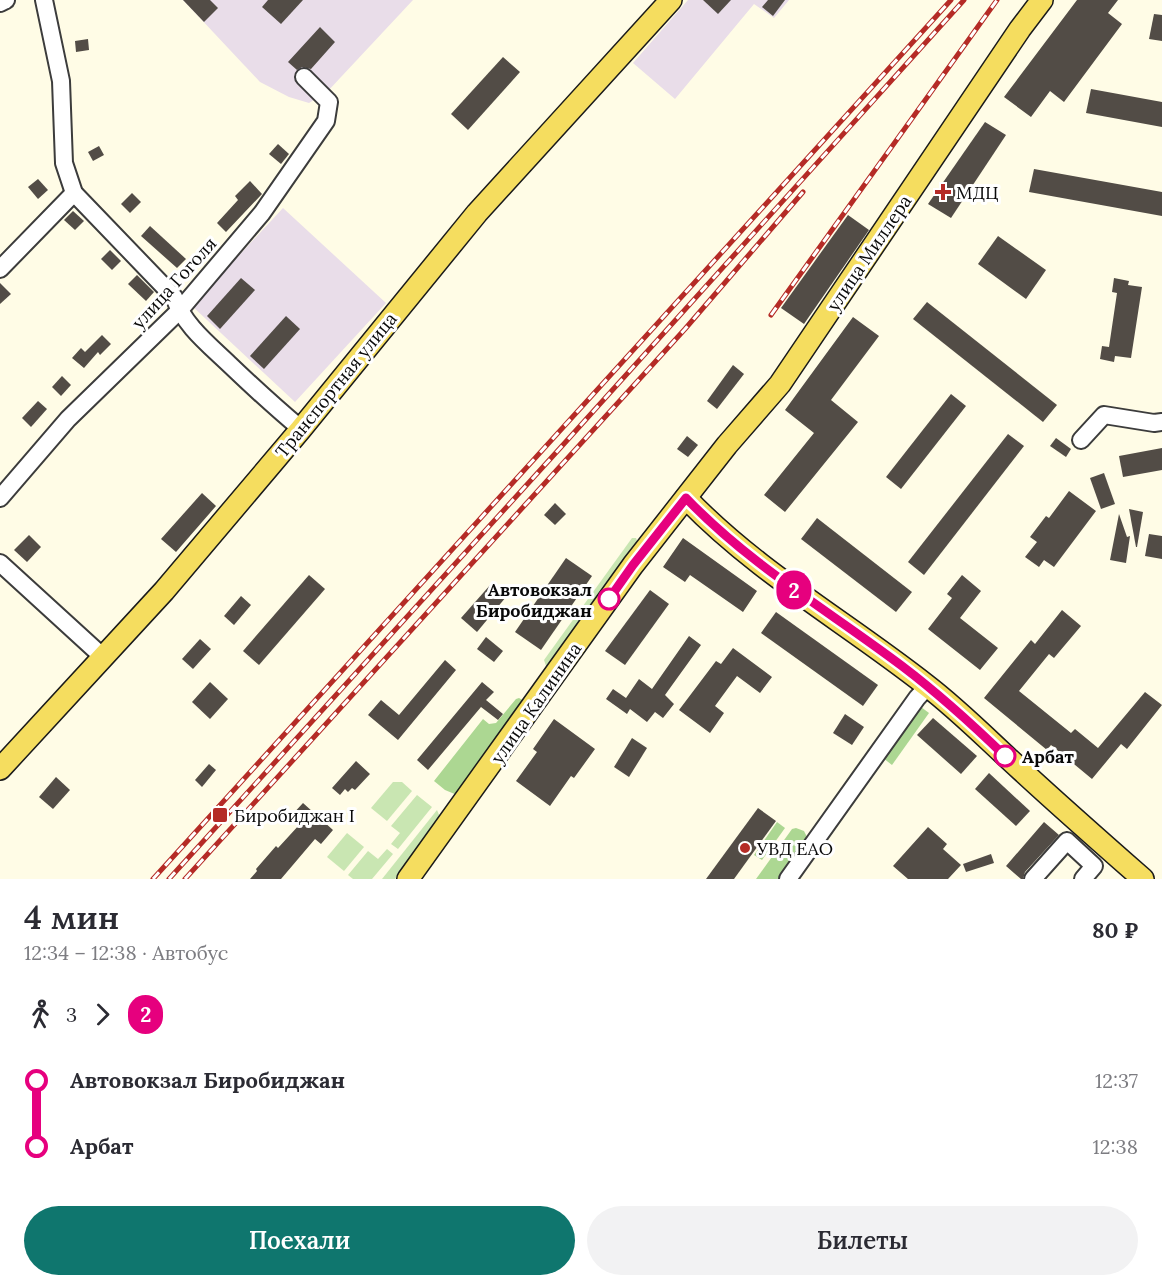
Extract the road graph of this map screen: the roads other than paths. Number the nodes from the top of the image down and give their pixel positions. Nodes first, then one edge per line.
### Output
1 (6, 0) edge
2 (44, 0) edge
3 (670, 0) edge
4 (1042, 0) edge
5 (0, 3) edge
6 (304, 77) dead end
7 (74, 193) junction
8 (0, 268) edge
9 (179, 311) junction
10 (1162, 422) edge
11 (301, 429) junction
12 (1081, 440) dead end
13 (0, 498) edge
14 (686, 498) junction
15 (0, 563) edge
16 (103, 657) junction
17 (928, 686) junction
18 (0, 769) edge
19 (408, 879) edge
20 (788, 879) edge
21 (1033, 879) edge
22 (1083, 879) edge
23 (1143, 879) edge

1 - 5 street
2 - 7 street
3 - 11 main road, Транспортная улица
4 - 14 main road, улица Миллера
6 - 9 street, улица Гоголя
7 - 8 street
7 - 9 street
9 - 11 street
9 - 13 street, улица Гоголя
10 - 12 street
11 - 16 main road, Транспортная улица
14 - 17 main road
14 - 19 main road, улица Калинина
15 - 16 street
16 - 18 main road, Транспортная улица
17 - 20 street
17 - 23 main road
21 - 22 street

